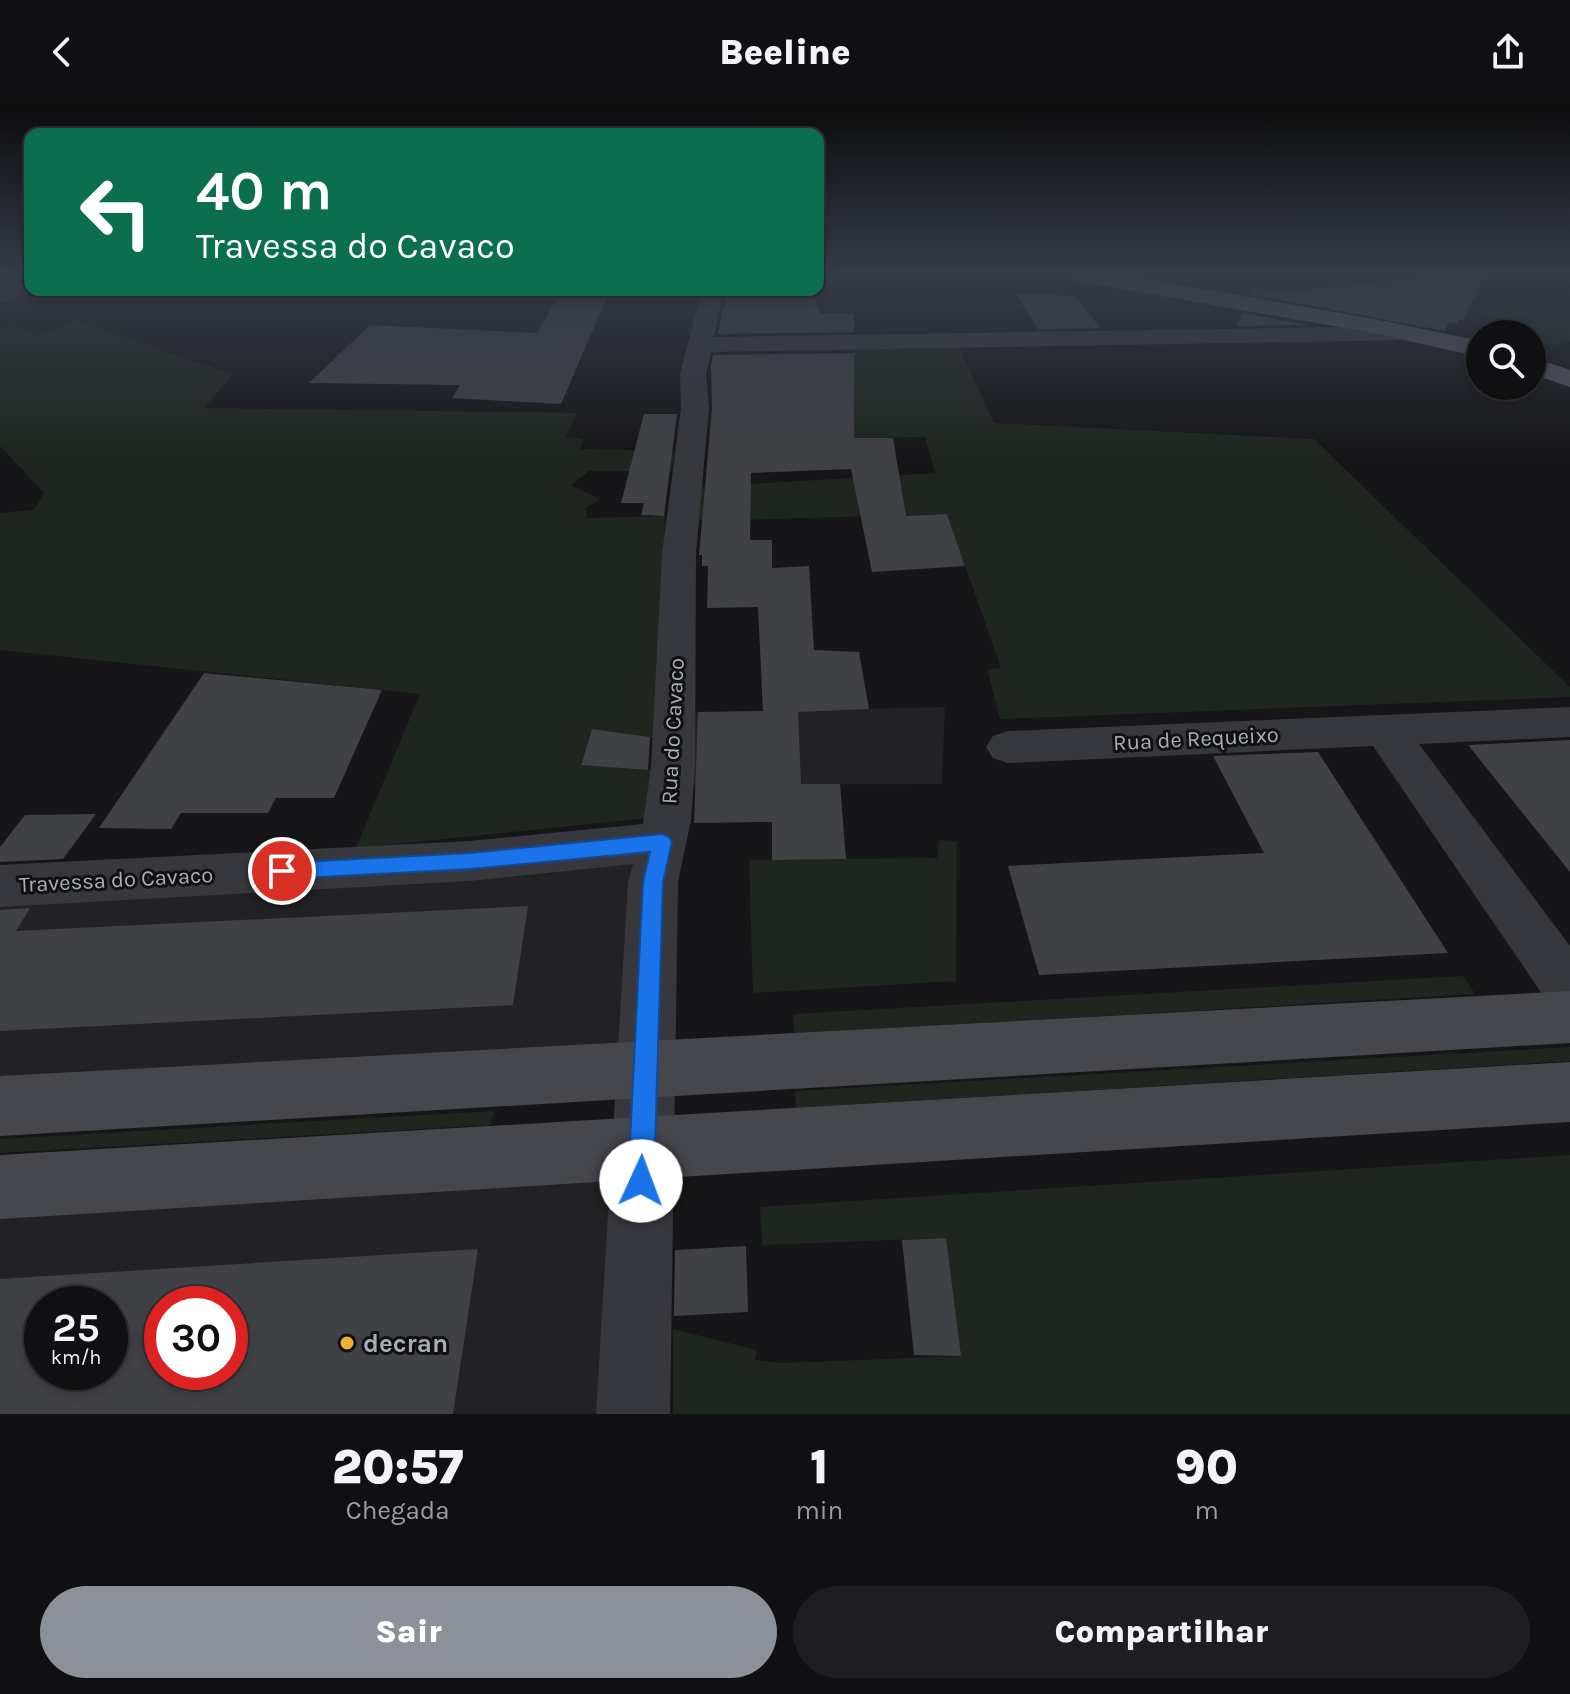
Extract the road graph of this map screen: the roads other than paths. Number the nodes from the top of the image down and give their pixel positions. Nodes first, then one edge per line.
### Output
1 (702, 335) edge
2 (1282, 335) edge
3 (1418, 335) edge
4 (699, 345) junction
5 (1466, 346) edge
6 (1546, 370) edge
7 (1570, 379) edge
8 (1570, 722) edge
9 (1385, 730) junction
10 (1008, 747) dead end
11 (662, 842) junction
12 (0, 886) edge
13 (1570, 989) edge
14 (1570, 1017) edge
15 (645, 1069) junction
16 (1570, 1092) edge
17 (0, 1106) edge
18 (642, 1150) junction
19 (0, 1187) edge
20 (633, 1414) edge

1 - 4 street, Rua do Cavaco
2 - 4 street
3 - 5 main road
4 - 11 street, Rua do Cavaco
6 - 7 main road
8 - 9 street, Rua de Requeixo
9 - 10 street, Rua de Requeixo
9 - 13 street
11 - 12 street, Travessa do Cavaco
11 - 15 street, Rua do Cavaco
14 - 15 main road
15 - 17 main road
15 - 18 street, Rua do Cavaco
16 - 18 main road
18 - 19 main road
18 - 20 street, Rua do Cavaco

